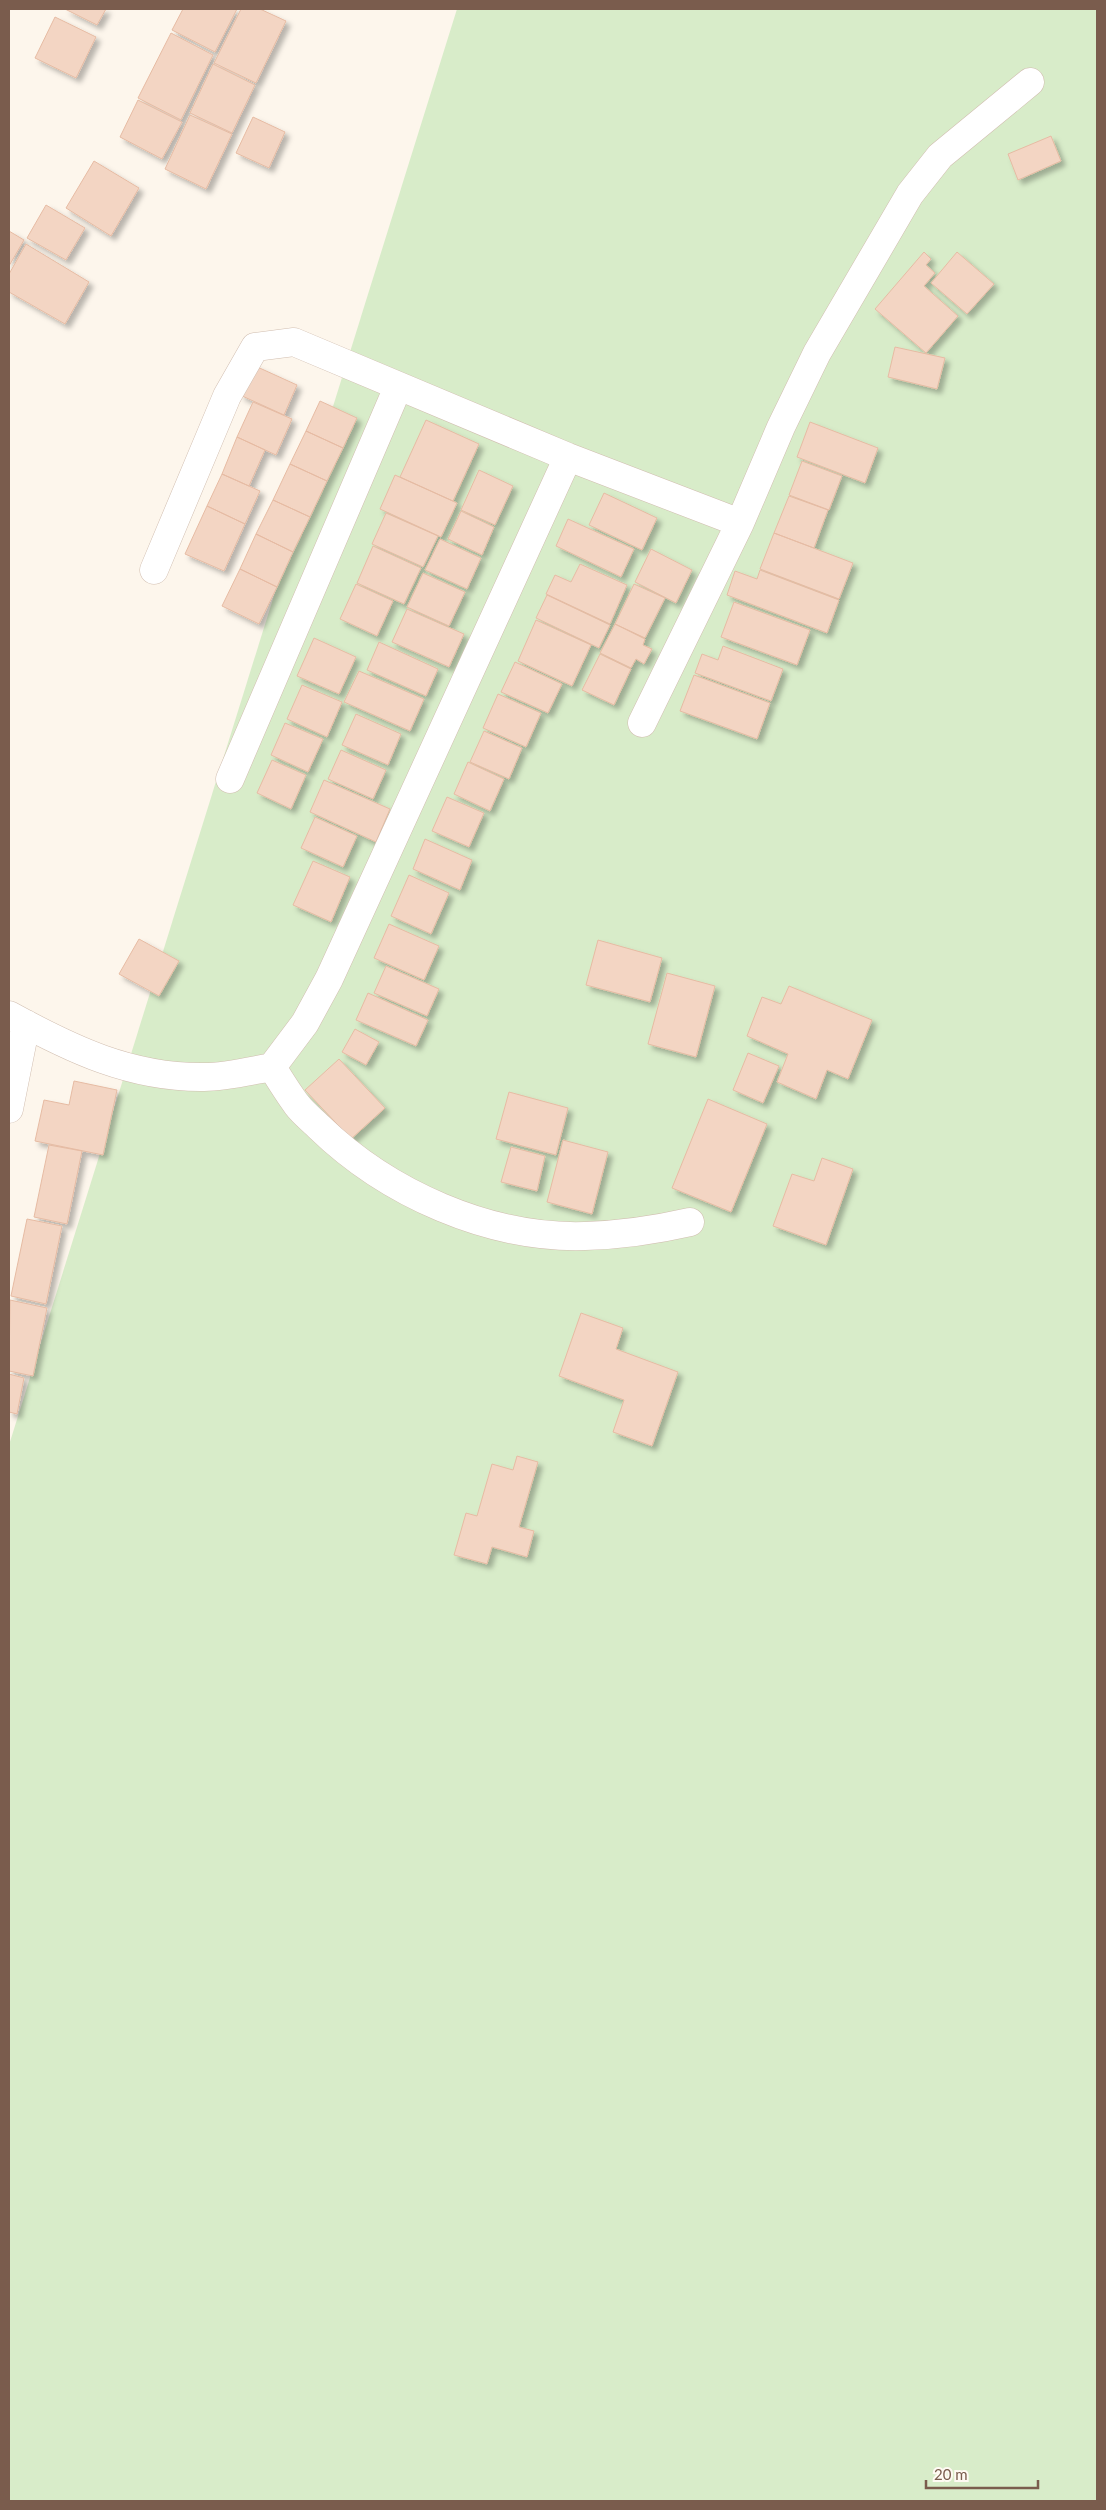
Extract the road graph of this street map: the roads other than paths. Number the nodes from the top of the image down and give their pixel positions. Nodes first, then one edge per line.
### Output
1 (1030, 82) dead end
2 (398, 387) junction
3 (568, 457) junction
4 (740, 523) junction
5 (154, 570) dead end
6 (642, 723) dead end
7 (230, 779) dead end
8 (17, 1020) edge
9 (272, 1067) junction
10 (9, 1109) edge
11 (690, 1222) dead end

1 - 4 street
2 - 3 street
2 - 5 street
2 - 7 street
3 - 4 street
3 - 9 street
4 - 6 street
8 - 9 street
8 - 10 street
9 - 11 street

